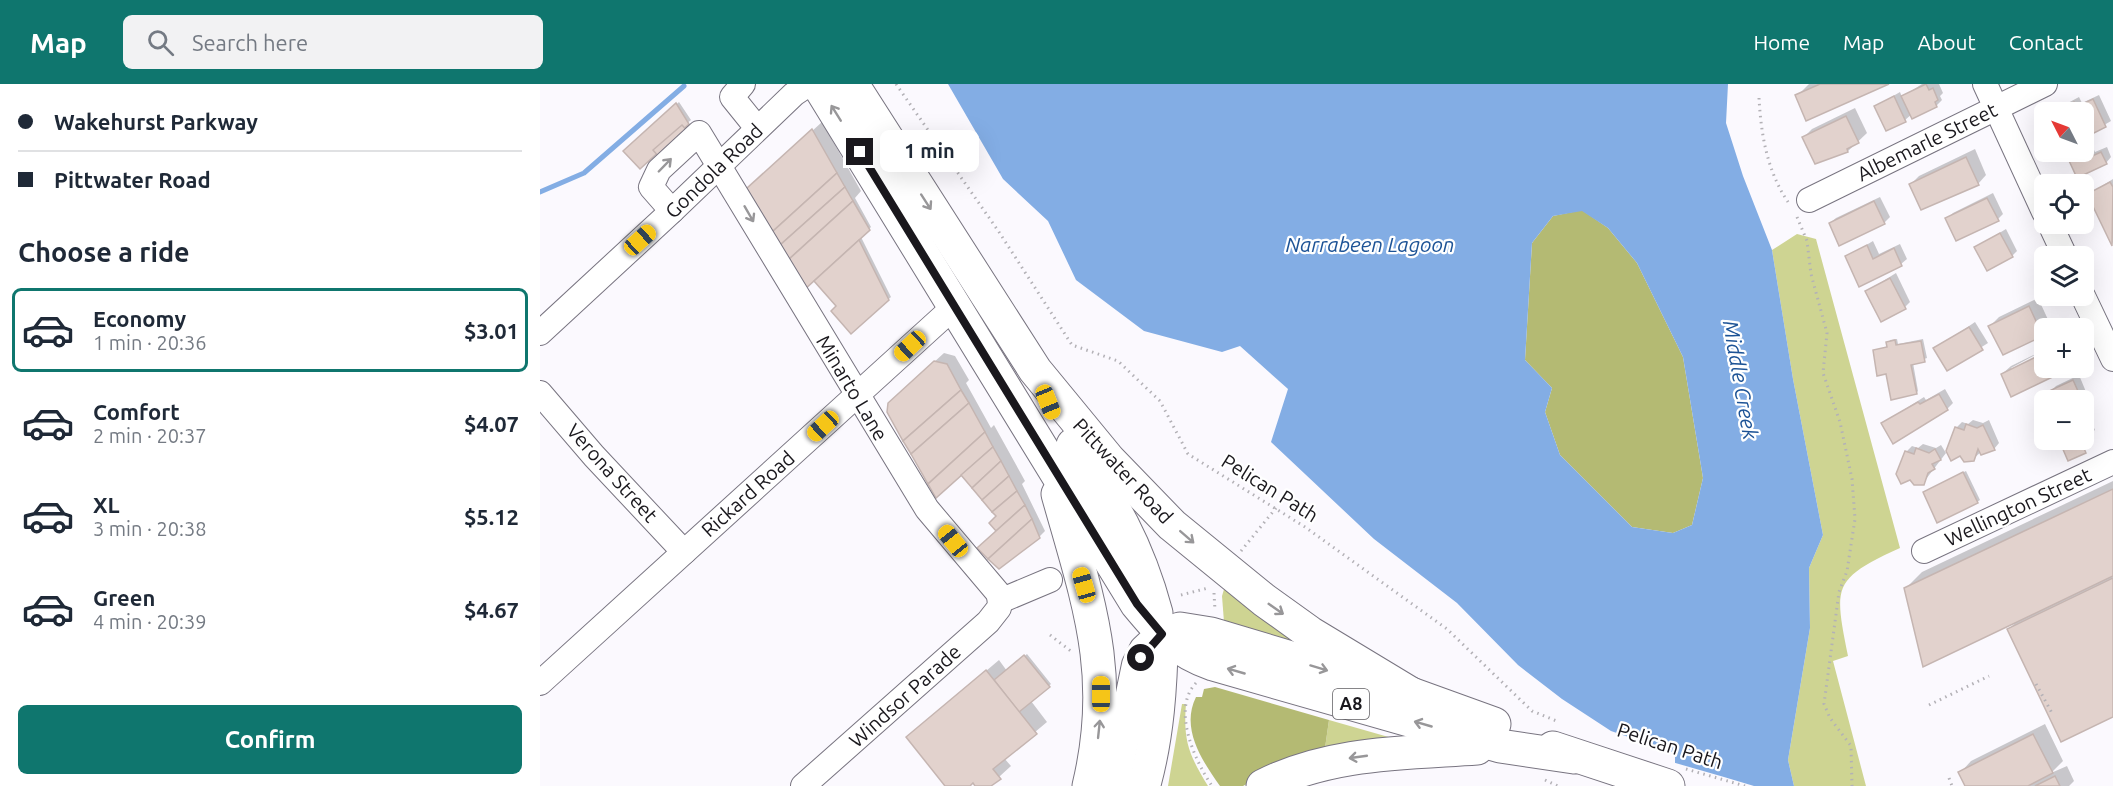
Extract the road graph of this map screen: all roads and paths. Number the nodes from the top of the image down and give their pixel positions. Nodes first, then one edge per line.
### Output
1 (743, 84) edge
2 (809, 84) edge
3 (818, 84) edge
4 (852, 84) edge
5 (896, 84) edge
6 (1985, 84) edge
7 (2045, 84) edge
8 (1759, 98) dead end
9 (1996, 108) junction
10 (757, 128) junction
11 (720, 164) junction
12 (2034, 190) edge
13 (1802, 207) junction
14 (672, 211) junction
15 (956, 305) junction
16 (2088, 306) edge
17 (540, 333) edge
18 (2113, 359) edge
19 (1035, 370) junction
20 (540, 393) edge
21 (856, 396) junction
22 (1047, 456) junction
23 (2113, 462) edge
24 (1924, 551) dead end
25 (684, 552) junction
26 (1050, 580) dead end
27 (1213, 587) dead end
28 (1181, 595) dead end
29 (1000, 601) junction
30 (1162, 634) junction
31 (1050, 635) dead end
32 (1075, 654) dead end
33 (1989, 676) dead end
34 (1197, 681) dead end
35 (540, 683) edge
36 (2036, 684) dead end
37 (1411, 694) junction
38 (1929, 705) dead end
39 (2053, 715) dead end
40 (1561, 723) dead end
41 (1500, 746) junction
42 (1574, 757) junction
43 (1949, 778) dead end
44 (1671, 779) edge
45 (803, 786) edge
46 (1089, 786) edge
47 (1113, 786) edge
48 (1144, 786) edge
49 (1212, 786) edge
50 (1263, 786) edge
51 (1745, 786) edge
52 (1852, 786) edge
53 (1952, 786) edge

1 - 10 street
2 - 10 street, Gondola Road
15 -> 3 highway, Pittwater Road / A8
4 -> 19 highway, Pittwater Road / A8
5 - 40 path, Pelican Path
6 - 9 street
7 - 9 street, Albemarle Street
8 - 13 path
9 - 12 street
9 - 13 street, Albemarle Street
10 - 11 street, Gondola Road
11 - 14 street, Gondola Road
14 -> 11 street, Minarto Lane
11 -> 21 street, Minarto Lane
13 - 52 path
14 - 17 street, Gondola Road
15 - 21 street, Rickard Road
15 - 22 highway, Pittwater Road / A8
16 - 18 street
19 - 30 highway
19 -> 37 highway, Pittwater Road / A8
20 - 25 street, Verona Street
21 - 25 street, Rickard Road
21 - 29 street, Minarto Lane
22 - 30 highway, Pittwater Road / A8
46 -> 22 highway
23 - 24 street, Wellington Street
25 - 35 street, Rickard Road
26 - 29 street
27 - 28 path
29 - 45 street, Windsor Parade
30 -> 37 highway, Pittwater Road / A8
41 -> 30 highway, Pittwater Road / A8
30 - 47 main road
30 - 48 main road
31 - 32 path
33 - 38 path
34 - 49 path
36 - 39 path
37 - 42 highway, Pittwater Road / A8
41 - 42 highway, Pittwater Road / A8
41 -> 50 highway
42 - 44 highway, Pittwater Road / A8
43 - 53 path
44 - 51 path, Pelican Path

